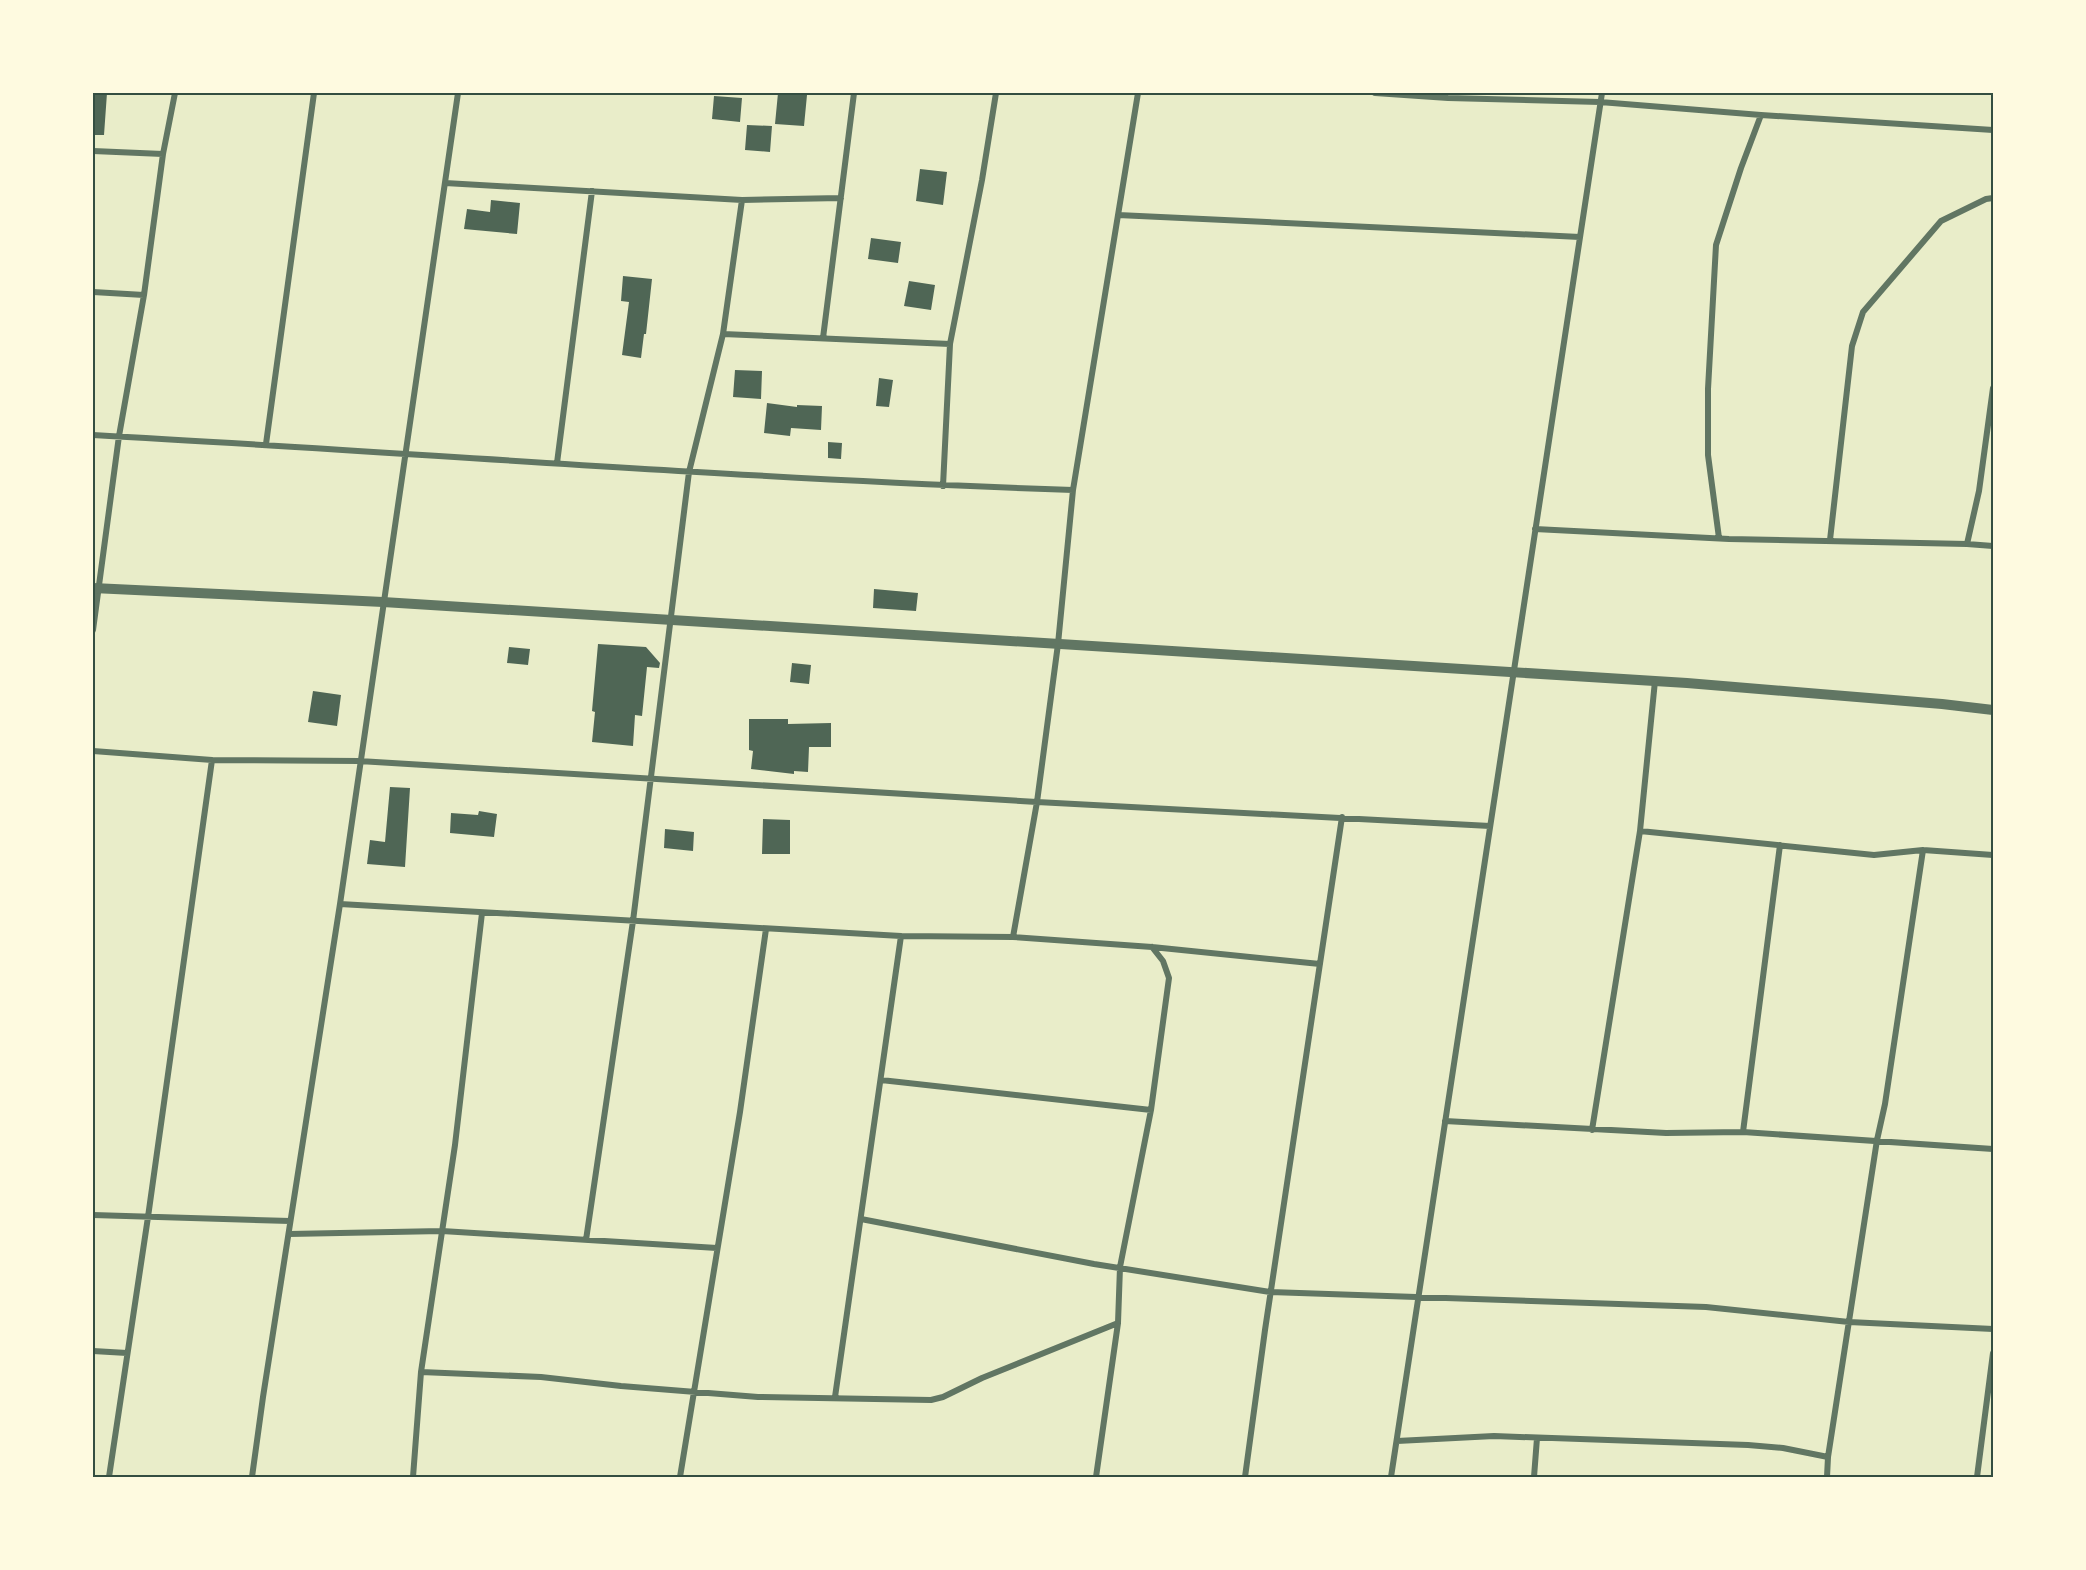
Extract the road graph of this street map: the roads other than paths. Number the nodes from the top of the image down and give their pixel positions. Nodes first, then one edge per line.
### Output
1 (175, 93) edge
2 (314, 93) edge
3 (458, 93) edge
4 (854, 93) edge
5 (996, 93) edge
6 (1138, 93) edge
7 (1375, 93) edge
8 (1602, 93) edge
9 (1448, 96) edge
10 (1600, 102) junction
11 (1761, 115) junction
12 (1993, 130) edge
13 (93, 151) edge
14 (163, 154) junction
15 (445, 183) junction
16 (592, 191) junction
17 (841, 198) junction
18 (1993, 198) edge
19 (742, 200) junction
20 (1118, 215) junction
21 (1580, 237) junction
22 (93, 292) edge
23 (144, 295) junction
24 (723, 334) junction
25 (823, 338) junction
26 (950, 344) junction
27 (1993, 388) edge
28 (93, 435) edge
29 (119, 436) junction
30 (266, 444) junction
31 (405, 453) junction
32 (557, 463) junction
33 (689, 472) junction
34 (943, 486) junction
35 (1073, 490) junction
36 (1535, 529) junction
37 (1719, 538) junction
38 (1830, 540) junction
39 (1967, 544) junction
40 (1993, 546) edge
41 (95, 588) edge
42 (383, 602) junction
43 (671, 620) junction
44 (93, 630) edge
45 (1058, 644) junction
46 (1512, 672) junction
47 (1655, 681) junction
48 (1993, 710) edge
49 (93, 751) edge
50 (212, 760) junction
51 (359, 761) junction
52 (650, 778) junction
53 (1037, 802) junction
54 (1342, 817) junction
55 (1490, 826) junction
56 (1640, 831) junction
57 (1780, 845) junction
58 (1923, 850) junction
59 (1993, 855) edge
60 (340, 904) junction
61 (482, 913) junction
62 (633, 921) junction
63 (766, 928) junction
64 (901, 936) junction
65 (1013, 937) junction
66 (1152, 947) junction
67 (1320, 964) junction
68 (881, 1080) junction
69 (1151, 1110) junction
70 (1445, 1121) junction
71 (1592, 1130) junction
72 (1743, 1132) junction
73 (1877, 1140) junction
74 (1993, 1149) edge
75 (93, 1215) edge
76 (148, 1217) junction
77 (861, 1219) junction
78 (290, 1221) junction
79 (442, 1231) junction
80 (288, 1234) junction
81 (586, 1240) junction
82 (717, 1248) junction
83 (1120, 1267) junction
84 (1270, 1292) junction
85 (1418, 1296) junction
86 (1849, 1322) junction
87 (1118, 1323) junction
88 (1993, 1329) edge
89 (93, 1352) edge
90 (127, 1353) junction
91 (1993, 1353) edge
92 (421, 1371) junction
93 (693, 1391) junction
94 (835, 1397) junction
95 (1537, 1438) junction
96 (1397, 1442) junction
97 (1828, 1457) junction
98 (109, 1477) edge
99 (252, 1477) edge
100 (413, 1477) edge
101 (680, 1477) edge
102 (1096, 1477) edge
103 (1245, 1477) edge
104 (1391, 1477) edge
105 (1534, 1477) edge
106 (1827, 1477) edge
107 (1977, 1477) edge

1 - 14 street
2 - 30 street
3 - 15 street
4 - 17 street
5 - 26 street
6 - 20 street
7 - 9 street
8 - 10 street
9 - 10 street
10 - 11 street
10 - 21 street
11 - 12 street
11 - 37 street
13 - 14 street
14 - 23 street
15 - 16 street
15 - 31 street
16 - 19 street
16 - 32 street
17 - 19 street
17 - 25 street
18 - 38 street
19 - 24 street
20 - 21 street
20 - 35 street
21 - 36 street
22 - 23 street
23 - 29 street
24 - 25 street
24 - 33 street
25 - 26 street
26 - 34 street
27 - 39 street
28 - 29 street
29 - 30 street
29 - 41 street
30 - 31 street
31 - 32 street
31 - 42 street
32 - 33 street
33 - 34 street
33 - 43 street
34 - 35 street
35 - 45 street
36 - 37 street
36 - 46 street
37 - 38 street
38 - 39 street
39 - 40 street
41 - 42 street
41 - 44 street
42 - 43 street
42 - 51 street
43 - 45 street
43 - 52 street
45 - 46 street
45 - 53 street
46 - 47 street
46 - 55 street
47 - 48 street
47 - 56 street
49 - 50 street
50 - 51 street
50 - 76 street
51 - 52 street
51 - 60 street
52 - 53 street
52 - 62 street
53 - 54 street
53 - 65 street
54 - 55 street
54 - 67 street
55 - 70 street
56 - 57 street
56 - 71 street
57 - 58 street
57 - 72 street
58 - 59 street
58 - 73 street
60 - 61 street
60 - 78 street
61 - 62 street
61 - 79 street
62 - 63 street
62 - 81 street
63 - 64 street
63 - 82 street
64 - 65 street
64 - 68 street
65 - 66 street
66 - 67 street
66 - 69 street
67 - 84 street
68 - 69 street
68 - 77 street
69 - 83 street
70 - 71 street
70 - 85 street
71 - 72 street
72 - 73 street
73 - 74 street
73 - 86 street
75 - 76 street
76 - 78 street
76 - 90 street
77 - 83 street
77 - 94 street
78 - 80 street
79 - 80 street
79 - 81 street
79 - 92 street
80 - 99 street
81 - 82 street
82 - 93 street
83 - 84 street
83 - 87 street
84 - 85 street
84 - 103 street
85 - 86 street
85 - 96 street
86 - 88 street
86 - 97 street
87 - 94 street
87 - 102 street
89 - 90 street
90 - 98 street
91 - 107 street
92 - 93 street
92 - 100 street
93 - 94 street
93 - 101 street
95 - 96 street
95 - 97 street
95 - 105 street
96 - 104 street
97 - 106 street

